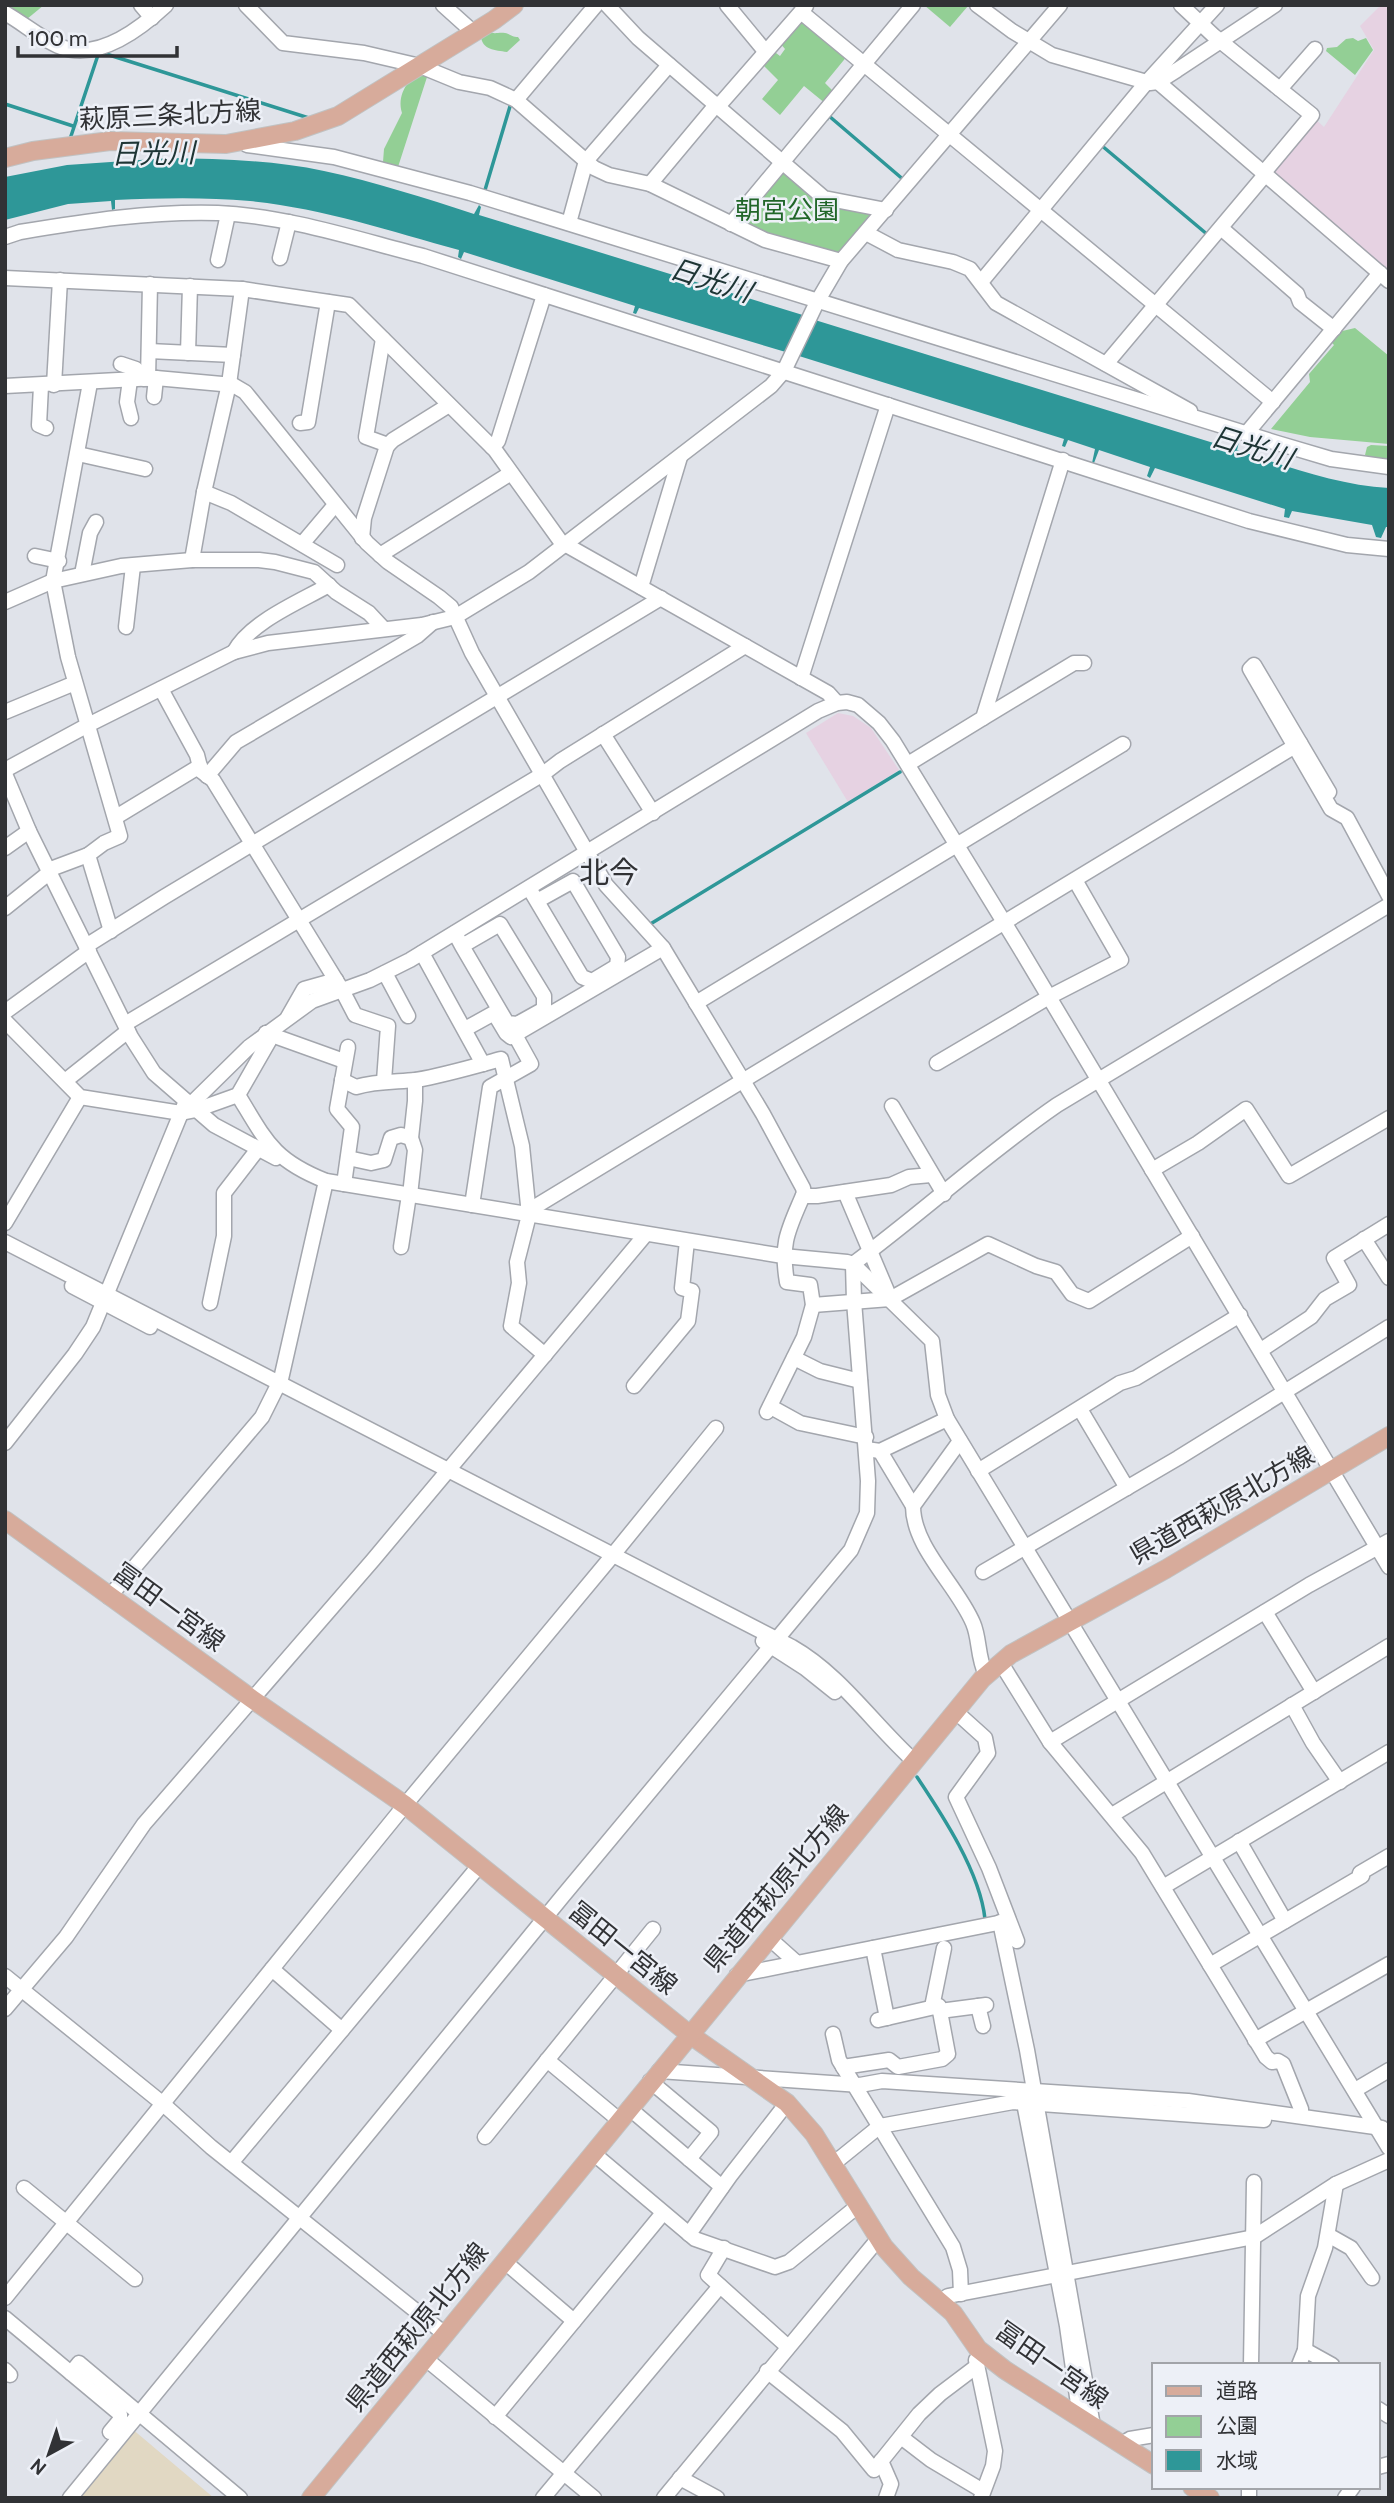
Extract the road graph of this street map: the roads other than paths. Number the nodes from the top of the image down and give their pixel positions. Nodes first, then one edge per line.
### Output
1 (141, 5) edge
2 (166, 5) edge
3 (246, 5) edge
4 (443, 5) edge
5 (514, 5) edge
6 (597, 5) edge
7 (607, 5) edge
8 (727, 5) edge
9 (913, 5) edge
10 (977, 5) edge
11 (1060, 5) edge
12 (1181, 5) edge
13 (1217, 5) edge
14 (1275, 5) edge
15 (804, 9) edge
16 (5, 13) edge
17 (152, 18) junction
18 (1200, 23) junction
19 (473, 32) junction
20 (1028, 41) junction
21 (1221, 41) junction
22 (1315, 49) dead end
23 (765, 51) junction
24 (864, 64) junction
25 (420, 65) junction
26 (669, 65) junction
27 (1152, 82) junction
28 (1280, 89) junction
29 (516, 100) junction
30 (716, 105) junction
31 (950, 136) junction
32 (226, 144) junction
33 (5, 158) edge
34 (586, 161) junction
35 (783, 162) junction
36 (1265, 173) junction
37 (650, 184) junction
38 (886, 210) junction
39 (1039, 210) junction
40 (228, 214) junction
41 (289, 222) junction
42 (569, 223) junction
43 (731, 223) junction
44 (1221, 228) junction
45 (866, 233) junction
46 (5, 237) edge
47 (280, 258) dead end
48 (218, 260) dead end
49 (841, 261) junction
50 (1385, 277) edge
51 (5, 278) edge
52 (60, 280) junction
53 (981, 282) junction
54 (150, 284) junction
55 (191, 286) junction
56 (242, 289) junction
57 (544, 295) junction
58 (328, 302) junction
59 (817, 302) junction
60 (1155, 306) junction
61 (1334, 329) junction
62 (383, 339) junction
63 (149, 351) junction
64 (188, 353) junction
65 (233, 355) junction
66 (121, 364) dead end
67 (1106, 364) junction
68 (784, 371) junction
69 (145, 379) junction
70 (90, 383) junction
71 (229, 384) junction
72 (5, 386) edge
73 (48, 386) junction
74 (154, 397) dead end
75 (1273, 402) junction
76 (449, 405) junction
77 (888, 405) junction
78 (131, 418) dead end
79 (1199, 419) junction
80 (300, 423) dead end
81 (46, 428) dead end
82 (1247, 434) junction
83 (388, 445) junction
84 (492, 447) junction
85 (78, 454) junction
86 (680, 457) junction
87 (1063, 460) junction
88 (1389, 467) edge
89 (145, 469) dead end
90 (511, 473) junction
91 (204, 492) junction
92 (335, 505) junction
93 (242, 510) junction
94 (96, 523) dead end
95 (234, 523) dead end
96 (362, 538) junction
97 (297, 542) junction
98 (569, 543) junction
99 (1389, 549) edge
100 (380, 555) junction
101 (35, 556) dead end
102 (191, 560) junction
103 (59, 561) junction
104 (280, 563) junction
105 (337, 565) dead end
106 (133, 566) junction
107 (82, 574) junction
108 (54, 580) junction
109 (642, 584) junction
110 (329, 585) junction
111 (661, 598) junction
112 (5, 602) edge
113 (455, 617) junction
114 (433, 622) junction
115 (126, 627) dead end
116 (384, 629) junction
117 (745, 646) junction
118 (233, 652) junction
119 (1084, 663) dead end
120 (802, 675) junction
121 (75, 682) junction
122 (161, 689) junction
123 (497, 696) junction
124 (837, 703) junction
125 (5, 712) edge
126 (983, 718) junction
127 (88, 724) junction
128 (603, 734) junction
129 (1123, 744) dead end
130 (1297, 745) junction
131 (908, 764) junction
132 (203, 771) junction
133 (5, 772) edge
134 (543, 774) junction
135 (653, 813) junction
136 (116, 817) junction
137 (29, 831) junction
138 (253, 844) junction
139 (957, 846) junction
140 (5, 848) edge
141 (588, 853) junction
142 (88, 855) junction
143 (49, 871) junction
144 (1075, 880) junction
145 (529, 888) junction
146 (1389, 896) edge
147 (537, 901) junction
148 (1389, 905) edge
149 (5, 908) edge
150 (299, 920) junction
151 (1004, 923) junction
152 (111, 931) junction
153 (458, 939) junction
154 (663, 948) junction
155 (87, 949) junction
156 (422, 953) junction
157 (385, 973) junction
158 (339, 985) junction
159 (1049, 997) junction
160 (696, 1003) junction
161 (5, 1012) edge
162 (408, 1016) dead end
163 (5, 1021) edge
164 (126, 1028) junction
165 (465, 1028) junction
166 (266, 1033) junction
167 (515, 1035) junction
168 (937, 1063) dead end
169 (483, 1064) junction
170 (341, 1080) junction
171 (415, 1080) junction
172 (506, 1080) junction
173 (65, 1081) junction
174 (384, 1081) junction
175 (743, 1081) junction
176 (1098, 1081) junction
177 (238, 1095) junction
178 (80, 1097) junction
179 (892, 1106) dead end
180 (188, 1107) junction
181 (1389, 1118) edge
182 (411, 1138) junction
183 (258, 1149) junction
184 (348, 1158) junction
185 (299, 1170) junction
186 (1152, 1170) junction
187 (931, 1175) junction
188 (326, 1181) junction
189 (344, 1184) junction
190 (845, 1192) junction
191 (944, 1194) junction
192 (409, 1195) junction
193 (803, 1196) junction
194 (472, 1205) junction
195 (528, 1213) junction
196 (5, 1223) edge
197 (1389, 1224) edge
198 (646, 1234) junction
199 (1192, 1236) junction
200 (1364, 1239) junction
201 (687, 1241) junction
202 (5, 1242) edge
203 (401, 1247) dead end
204 (1389, 1248) edge
205 (5, 1252) edge
206 (869, 1253) junction
207 (1375, 1255) junction
208 (783, 1256) junction
209 (853, 1264) junction
210 (1389, 1278) edge
211 (105, 1298) junction
212 (890, 1298) junction
213 (854, 1301) junction
214 (210, 1303) dead end
215 (813, 1305) junction
216 (1240, 1315) junction
217 (1389, 1328) edge
218 (1261, 1350) junction
219 (545, 1355) junction
220 (794, 1358) junction
221 (860, 1381) junction
222 (634, 1386) dead end
223 (278, 1387) junction
224 (1285, 1391) junction
225 (1080, 1409) junction
226 (947, 1419) junction
227 (716, 1428) dead end
228 (1389, 1436) edge
229 (960, 1441) junction
230 (5, 1443) edge
231 (871, 1446) junction
232 (978, 1471) junction
233 (1332, 1471) junction
234 (446, 1473) junction
235 (1127, 1488) junction
236 (914, 1506) junction
237 (5, 1520) edge
238 (1383, 1544) edge
239 (1024, 1547) junction
240 (610, 1557) junction
241 (1389, 1567) edge
242 (983, 1572) dead end
243 (109, 1597) junction
244 (1265, 1612) junction
245 (1070, 1622) junction
246 (774, 1643) junction
247 (1389, 1646) edge
248 (1001, 1663) junction
249 (986, 1675) junction
250 (1314, 1692) junction
251 (252, 1699) junction
252 (1118, 1702) junction
253 (1292, 1705) junction
254 (955, 1712) junction
255 (1050, 1742) junction
256 (1389, 1752) edge
257 (910, 1766) junction
258 (1166, 1780) junction
259 (1340, 1782) junction
260 (405, 1805) junction
261 (1112, 1815) junction
262 (1239, 1841) junction
263 (1389, 1856) edge
264 (1211, 1858) junction
265 (479, 1866) junction
266 (1163, 1888) junction
267 (545, 1919) junction
268 (1005, 1921) junction
269 (1285, 1922) junction
270 (653, 1929) dead end
271 (1260, 1936) junction
272 (769, 1938) junction
273 (1017, 1941) dead end
274 (873, 1948) junction
275 (944, 1948) dead end
276 (797, 1963) junction
277 (1389, 1964) edge
278 (1210, 1965) junction
279 (272, 1969) junction
280 (615, 1975) junction
281 (737, 1975) junction
282 (5, 1976) edge
283 (22, 1989) junction
284 (5, 2009) edge
285 (936, 2009) junction
286 (1307, 2013) junction
287 (983, 2026) dead end
288 (342, 2030) junction
289 (689, 2034) junction
290 (833, 2034) dead end
291 (1255, 2040) junction
292 (547, 2060) junction
293 (843, 2067) junction
294 (1389, 2070) edge
295 (655, 2076) junction
296 (751, 2077) junction
297 (853, 2084) junction
298 (1355, 2090) junction
299 (1032, 2099) junction
300 (162, 2103) junction
301 (787, 2103) junction
302 (624, 2114) junction
303 (1301, 2116) junction
304 (880, 2126) junction
305 (1382, 2129) edge
306 (485, 2137) dead end
307 (1389, 2148) edge
308 (593, 2153) junction
309 (689, 2159) junction
310 (1389, 2160) edge
311 (231, 2163) junction
312 (833, 2164) junction
313 (1254, 2182) dead end
314 (1336, 2184) junction
315 (722, 2187) junction
316 (24, 2188) dead end
317 (859, 2205) junction
318 (663, 2213) junction
319 (300, 2216) junction
320 (67, 2223) junction
321 (689, 2234) junction
322 (1328, 2235) junction
323 (1254, 2237) junction
324 (879, 2238) junction
325 (724, 2248) junction
326 (505, 2262) junction
327 (1061, 2274) junction
328 (1372, 2278) dead end
329 (135, 2279) dead end
330 (720, 2286) junction
331 (961, 2294) junction
332 (5, 2298) edge
333 (942, 2301) junction
334 (5, 2318) edge
335 (574, 2320) junction
336 (446, 2334) junction
337 (788, 2346) junction
338 (1305, 2350) junction
339 (977, 2357) junction
340 (426, 2359) junction
341 (1251, 2363) edge
342 (1300, 2363) edge
343 (1328, 2363) edge
344 (768, 2371) junction
345 (71, 2373) junction
346 (138, 2413) junction
347 (495, 2417) junction
348 (1087, 2422) junction
349 (109, 2433) dead end
350 (1152, 2435) edge
351 (901, 2437) junction
352 (1121, 2444) junction
353 (881, 2461) junction
354 (1152, 2464) edge
355 (563, 2474) junction
356 (680, 2478) junction
357 (982, 2495) edge
358 (70, 2498) edge
359 (240, 2498) edge
360 (311, 2498) edge
361 (543, 2498) edge
362 (593, 2498) edge
363 (664, 2498) edge
364 (716, 2498) edge
365 (886, 2498) edge

1 - 17 street
2 - 17 street
3 - 25 street
4 - 19 street
5 - 19 main road, 萩原三条北方線
6 - 29 street
7 - 26 street
8 - 23 street
9 - 24 street
10 - 20 street
11 - 20 street
12 - 18 street
13 - 18 street
14 - 21 street
15 - 23 street
15 - 24 street
16 - 17 street
18 - 21 street
18 - 27 street
19 - 25 main road, 萩原三条北方線
20 - 27 street
20 - 31 street
21 - 27 street
21 - 28 street
22 - 28 street
23 - 30 street
24 - 31 street
24 - 35 street
25 - 29 street
25 - 32 main road, 萩原三条北方線
26 - 30 street
26 - 34 street
27 - 36 street
27 - 39 street
28 - 36 street
29 - 34 street
30 - 35 street
30 - 37 street
31 - 38 street
31 - 39 street
32 - 33 main road, 萩原三条北方線
32 - 42 street
34 - 37 street
34 - 42 street
35 - 38 street
35 - 43 street
36 - 44 street
36 - 50 street
37 - 43 street
38 - 45 street
39 - 53 street
39 - 60 street
40 - 41 street
40 - 46 street
40 - 48 street
41 - 47 street
41 - 57 street
42 - 59 street
43 - 49 street
44 - 60 street
44 - 61 street
45 - 49 street
45 - 53 street
49 - 59 street
50 - 61 street
51 - 52 street
52 - 54 street
52 - 73 street
53 - 67 street
54 - 55 street
54 - 63 street
55 - 56 street
55 - 64 street
56 - 58 street
56 - 65 street
57 - 68 street
57 - 84 street
58 - 62 street
58 - 80 street
59 - 68 street
59 - 79 street
60 - 67 street
60 - 75 street
61 - 75 street
62 - 76 street
62 - 83 street
63 - 64 street
63 - 69 street
64 - 65 street
65 - 71 street
66 - 69 street
67 - 79 street
68 - 77 street
68 - 86 street
69 - 70 street
69 - 71 street
69 - 74 street
69 - 78 street
70 - 73 street
70 - 85 street
71 - 91 street
71 - 92 street
72 - 73 street
73 - 81 street
75 - 82 street
76 - 83 street
76 - 84 street
77 - 87 street
77 - 120 street
79 - 82 street
82 - 88 street
83 - 96 street
84 - 90 street
85 - 89 street
85 - 103 street
86 - 98 street
86 - 109 street
87 - 99 street
87 - 126 street
90 - 98 street
90 - 100 street
91 - 93 street
91 - 102 street
92 - 96 street
92 - 97 street
93 - 95 street
93 - 97 street
94 - 107 street
96 - 100 street
97 - 104 street
97 - 105 street
98 - 109 street
98 - 113 street
100 - 113 street
101 - 103 street
102 - 104 street
102 - 106 street
103 - 108 street
104 - 110 street
106 - 107 street
106 - 115 street
107 - 108 street
108 - 112 street
108 - 121 street
109 - 111 street
109 - 120 street
110 - 116 street
110 - 118 street
111 - 117 street
111 - 123 street
113 - 114 street
113 - 123 street
114 - 116 street
114 - 132 street
116 - 118 street
117 - 120 street
117 - 128 street
118 - 122 street
119 - 126 street
120 - 124 street
121 - 125 street
121 - 127 street
122 - 127 street
122 - 132 street
123 - 134 street
123 - 138 street
124 - 131 street
124 - 135 street
126 - 131 street
127 - 133 street
127 - 136 street
128 - 134 street
128 - 135 street
129 - 139 street
130 - 130 street
130 - 144 street
130 - 146 street
131 - 139 street
132 - 136 street
132 - 138 street
133 - 137 street
134 - 141 street
134 - 150 street
135 - 141 street
136 - 142 street
137 - 140 street
137 - 143 street
138 - 150 street
138 - 152 street
139 - 151 street
139 - 160 street
141 - 145 street
141 - 154 street
142 - 143 street
142 - 152 street
143 - 149 street
143 - 155 street
144 - 151 street
144 - 159 street
145 - 147 street
145 - 153 street
147 - 147 street
148 - 176 street
150 - 158 street
150 - 164 street
151 - 159 street
151 - 175 street
152 - 155 street
153 - 153 street
153 - 156 street
154 - 160 street
154 - 167 street
155 - 161 street
155 - 164 street
156 - 157 street
156 - 165 street
157 - 158 street
157 - 162 street
158 - 166 street
158 - 174 street
159 - 168 street
159 - 176 street
160 - 175 street
163 - 173 street
164 - 173 street
164 - 180 street
165 - 167 street
165 - 169 street
166 - 170 street
166 - 177 street
166 - 180 street
167 - 172 street
169 - 171 street
169 - 172 street
170 - 174 street
170 - 184 street
171 - 174 street
171 - 182 street
172 - 194 street
172 - 195 street
173 - 178 street
175 - 193 street
175 - 195 street
176 - 186 street
176 - 191 street
177 - 180 street
177 - 185 street
178 - 180 street
178 - 196 street
179 - 187 street
180 - 183 street
180 - 211 street
181 - 186 street
182 - 184 street
182 - 192 street
183 - 185 street
183 - 214 street
184 - 189 street
185 - 188 street
186 - 199 street
187 - 190 street
187 - 191 street
188 - 189 street
188 - 223 street
189 - 192 street
190 - 193 street
190 - 206 street
191 - 206 street
192 - 194 street
192 - 203 street
193 - 208 street
194 - 195 street
195 - 198 street
195 - 219 street
197 - 200 street
198 - 201 street
198 - 219 street
199 - 212 street
199 - 216 street
200 - 207 street
200 - 218 street
201 - 208 street
201 - 222 street
202 - 211 street
204 - 207 street
205 - 211 street
206 - 209 street
206 - 212 street
207 - 210 street
208 - 209 street
208 - 215 street
209 - 212 street
209 - 213 street
211 - 223 street
211 - 230 street
212 - 213 street
212 - 226 street
213 - 215 street
213 - 221 street
215 - 220 street
216 - 218 street
216 - 225 street
217 - 224 street
218 - 224 street
219 - 234 street
220 - 221 street
220 - 231 street
221 - 231 street
223 - 234 street
223 - 243 street
224 - 233 street
224 - 235 street
225 - 232 street
225 - 235 street
226 - 229 street
226 - 231 street
227 - 240 street
228 - 233 main road, 県道西萩原北方線
229 - 232 street
229 - 236 street
231 - 236 street
231 - 246 street
232 - 239 street
233 - 238 street
233 - 245 main road, 県道西萩原北方線
234 - 240 street
234 - 251 street
235 - 239 street
236 - 249 street
237 - 243 main road, 冨田一宮線
238 - 241 street
238 - 244 street
239 - 242 street
239 - 245 street
240 - 246 street
240 - 260 street
243 - 251 main road, 冨田一宮線
244 - 250 street
244 - 252 street
245 - 248 main road, 県道西萩原北方線
245 - 252 street
246 - 257 street
246 - 267 street
247 - 250 street
248 - 249 main road, 県道西萩原北方線
248 - 255 street
249 - 254 main road, 県道西萩原北方線
250 - 253 street
251 - 260 main road, 冨田一宮線
251 - 283 street
252 - 255 street
252 - 258 street
253 - 258 street
253 - 259 street
254 - 257 main road, 県道西萩原北方線
254 - 268 street
255 - 261 street
256 - 259 street
257 - 272 main road, 県道西萩原北方線
258 - 261 street
258 - 264 street
259 - 262 street
260 - 265 main road, 冨田一宮線
260 - 279 street
261 - 266 street
262 - 264 street
262 - 269 street
263 - 269 street
264 - 266 street
264 - 271 street
265 - 267 main road, 冨田一宮線
265 - 288 street
266 - 278 street
267 - 280 main road, 冨田一宮線
267 - 319 street
268 - 273 street
268 - 274 street
268 - 299 street
269 - 271 street
270 - 280 street
271 - 278 street
271 - 286 street
272 - 276 street
272 - 281 main road, 県道西萩原北方線
274 - 276 street
274 - 285 street
275 - 285 street
276 - 281 street
277 - 286 street
278 - 291 street
279 - 288 street
279 - 300 street
280 - 289 main road, 冨田一宮線
280 - 292 street
281 - 289 main road, 県道西萩原北方線
282 - 283 street
283 - 284 street
283 - 300 street
285 - 287 street
285 - 293 street
286 - 291 street
286 - 298 street
288 - 311 street
289 - 295 main road, 県道西萩原北方線
289 - 296 main road, 冨田一宮線
290 - 293 street
291 - 303 street
292 - 302 street
292 - 306 street
293 - 297 street
294 - 298 street
295 - 296 street
295 - 302 main road, 県道西萩原北方線
295 - 309 street
296 - 297 street
296 - 301 main road, 冨田一宮線
297 - 299 street
297 - 304 street
298 - 305 street
299 - 303 street
299 - 304 street
299 - 305 street
299 - 327 street
300 - 311 street
300 - 320 street
301 - 312 main road, 冨田一宮線
301 - 315 street
302 - 308 main road, 県道西萩原北方線
302 - 309 street
303 - 305 street
304 - 312 street
304 - 331 street
305 - 307 street
308 - 318 street
308 - 326 main road, 県道西萩原北方線
309 - 315 street
310 - 314 street
311 - 319 street
312 - 317 main road, 冨田一宮線
313 - 323 street
314 - 322 street
314 - 323 street
315 - 321 street
316 - 320 street
317 - 324 main road, 冨田一宮線
317 - 325 street
318 - 321 street
318 - 335 street
319 - 336 street
319 - 346 street
320 - 329 street
320 - 332 street
321 - 325 street
322 - 328 street
322 - 338 street
323 - 327 street
323 - 341 street
324 - 333 main road, 冨田一宮線
324 - 337 street
325 - 330 street
326 - 335 street
326 - 336 main road, 県道西萩原北方線
327 - 331 street
327 - 348 street
330 - 337 street
330 - 355 street
331 - 333 street
333 - 339 main road, 冨田一宮線
334 - 345 street
335 - 347 street
336 - 340 main road, 県道西萩原北方線
337 - 344 street
338 - 342 street
338 - 343 street
339 - 348 main road, 冨田一宮線
339 - 351 street
339 - 357 street
340 - 347 street
340 - 360 main road, 県道西萩原北方線
344 - 353 street
344 - 356 street
345 - 346 street
345 - 349 street
346 - 358 street
346 - 359 street
347 - 355 street
348 - 352 main road, 冨田一宮線
350 - 352 street
351 - 353 street
351 - 357 street
352 - 354 main road, 冨田一宮線
353 - 365 street
355 - 361 street
355 - 362 street
356 - 363 street
356 - 364 street

